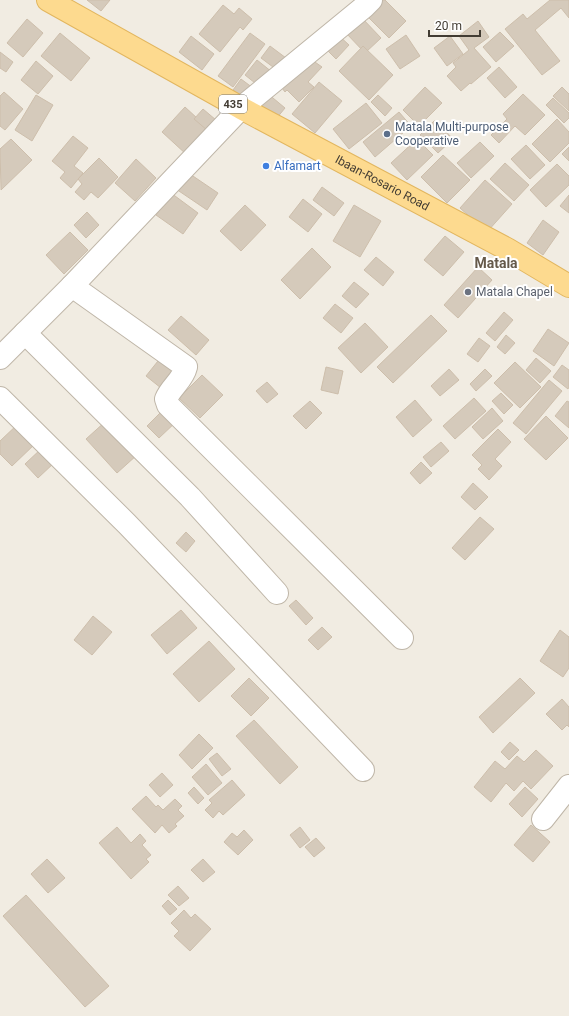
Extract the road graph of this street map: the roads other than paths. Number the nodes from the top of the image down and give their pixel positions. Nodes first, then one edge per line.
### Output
1 (48, 0) edge
2 (371, 0) edge
3 (241, 108) junction
4 (72, 286) junction
5 (569, 286) edge
6 (25, 333) junction
7 (0, 358) edge
8 (0, 398) edge
9 (277, 593) dead end
10 (402, 638) dead end
11 (363, 770) dead end
12 (569, 786) edge
13 (543, 819) dead end

1 - 3 main road, Ibaan-Rosario Road / 435
2 - 3 street
3 - 4 street
3 - 5 main road, Ibaan-Rosario Road / 435
4 - 6 street
4 - 10 street
6 - 7 street
6 - 9 street
8 - 11 street
12 - 13 street

